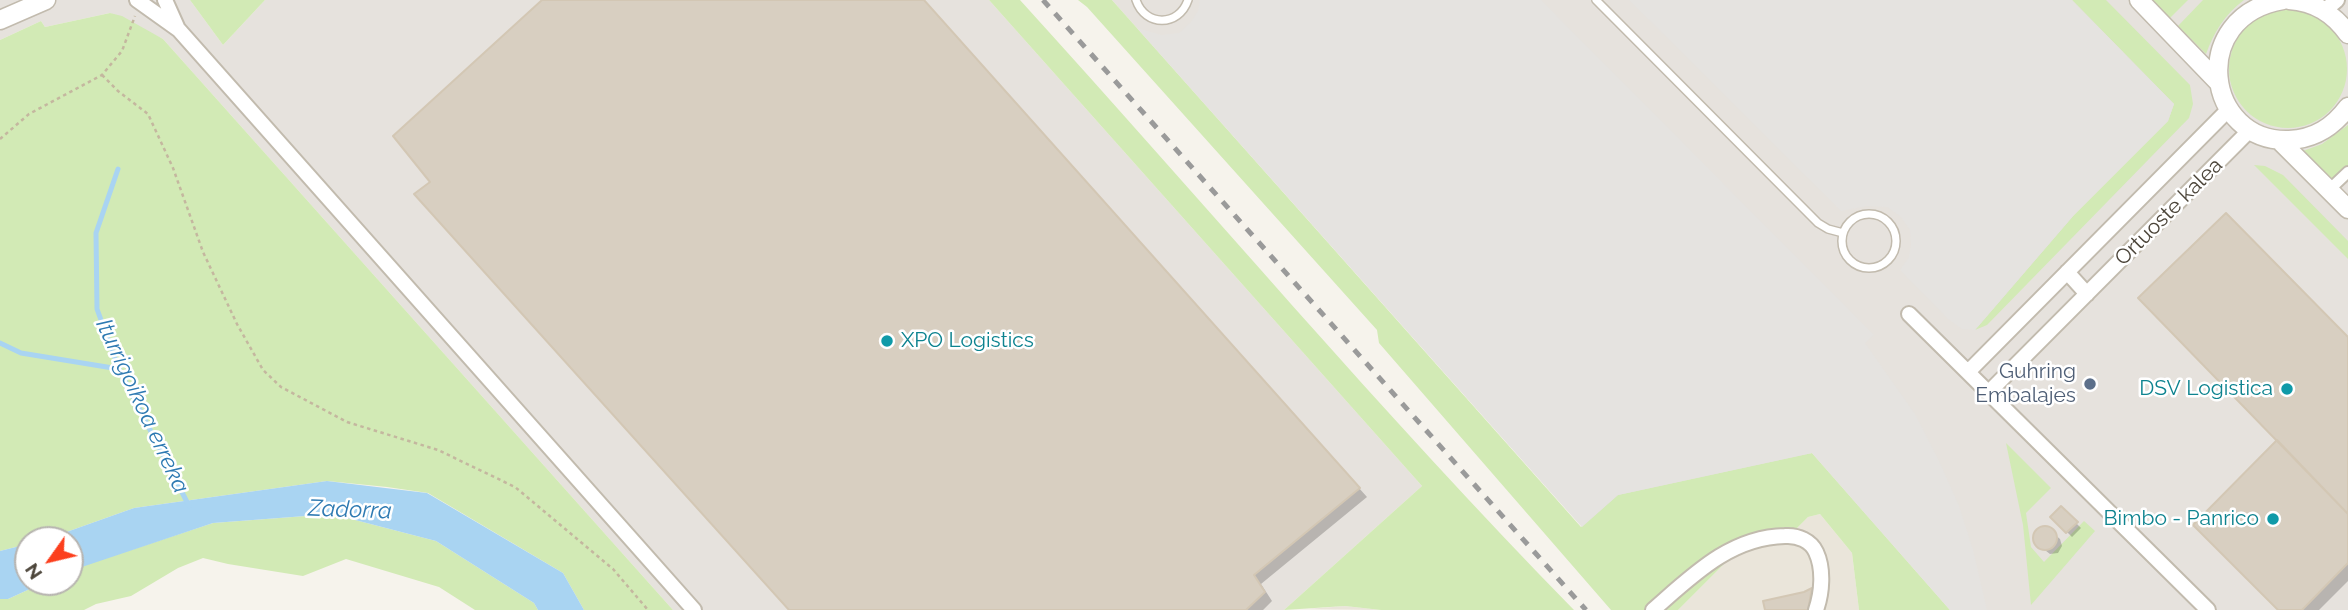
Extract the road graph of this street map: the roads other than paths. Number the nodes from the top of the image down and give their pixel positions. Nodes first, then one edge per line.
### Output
1 (43, 0) edge
2 (165, 0) edge
3 (1136, 0) edge
4 (1188, 0) edge
5 (1596, 0) edge
6 (2139, 0) edge
7 (2283, 0) edge
8 (2288, 0) edge
9 (2301, 0) edge
10 (2331, 5) edge
11 (136, 7) edge
12 (0, 20) edge
13 (178, 30) junction
14 (2348, 33) edge
15 (2218, 82) junction
16 (2348, 107) edge
17 (2229, 108) junction
18 (2250, 130) junction
19 (2279, 140) junction
20 (2348, 172) edge
21 (2329, 190) junction
22 (2348, 209) edge
23 (1843, 233) junction
24 (2067, 272) junction
25 (2087, 293) junction
26 (1909, 314) dead end
27 (1968, 372) junction
28 (1989, 393) junction
29 (694, 610) edge
30 (1653, 610) edge
31 (1816, 610) edge
32 (2208, 610) edge

1 - 12 street
2 - 13 street
3 - 4 lane
5 - 23 lane
6 - 15 street
7 - 15 street
8 - 9 street
9 - 10 street
10 - 14 street
11 - 13 street
13 - 29 street
15 - 17 street
16 - 19 street
17 - 18 street
17 - 24 street, Ortuoste kalea
18 - 19 street
18 - 25 street, Ortuoste kalea
19 - 21 street
20 - 21 street
21 - 22 street
23 - 23 lane
24 - 25 street
24 - 27 street, Ortuoste kalea
25 - 28 street, Ortuoste kalea
26 - 27 street
27 - 28 street
28 - 32 street
30 - 31 street

